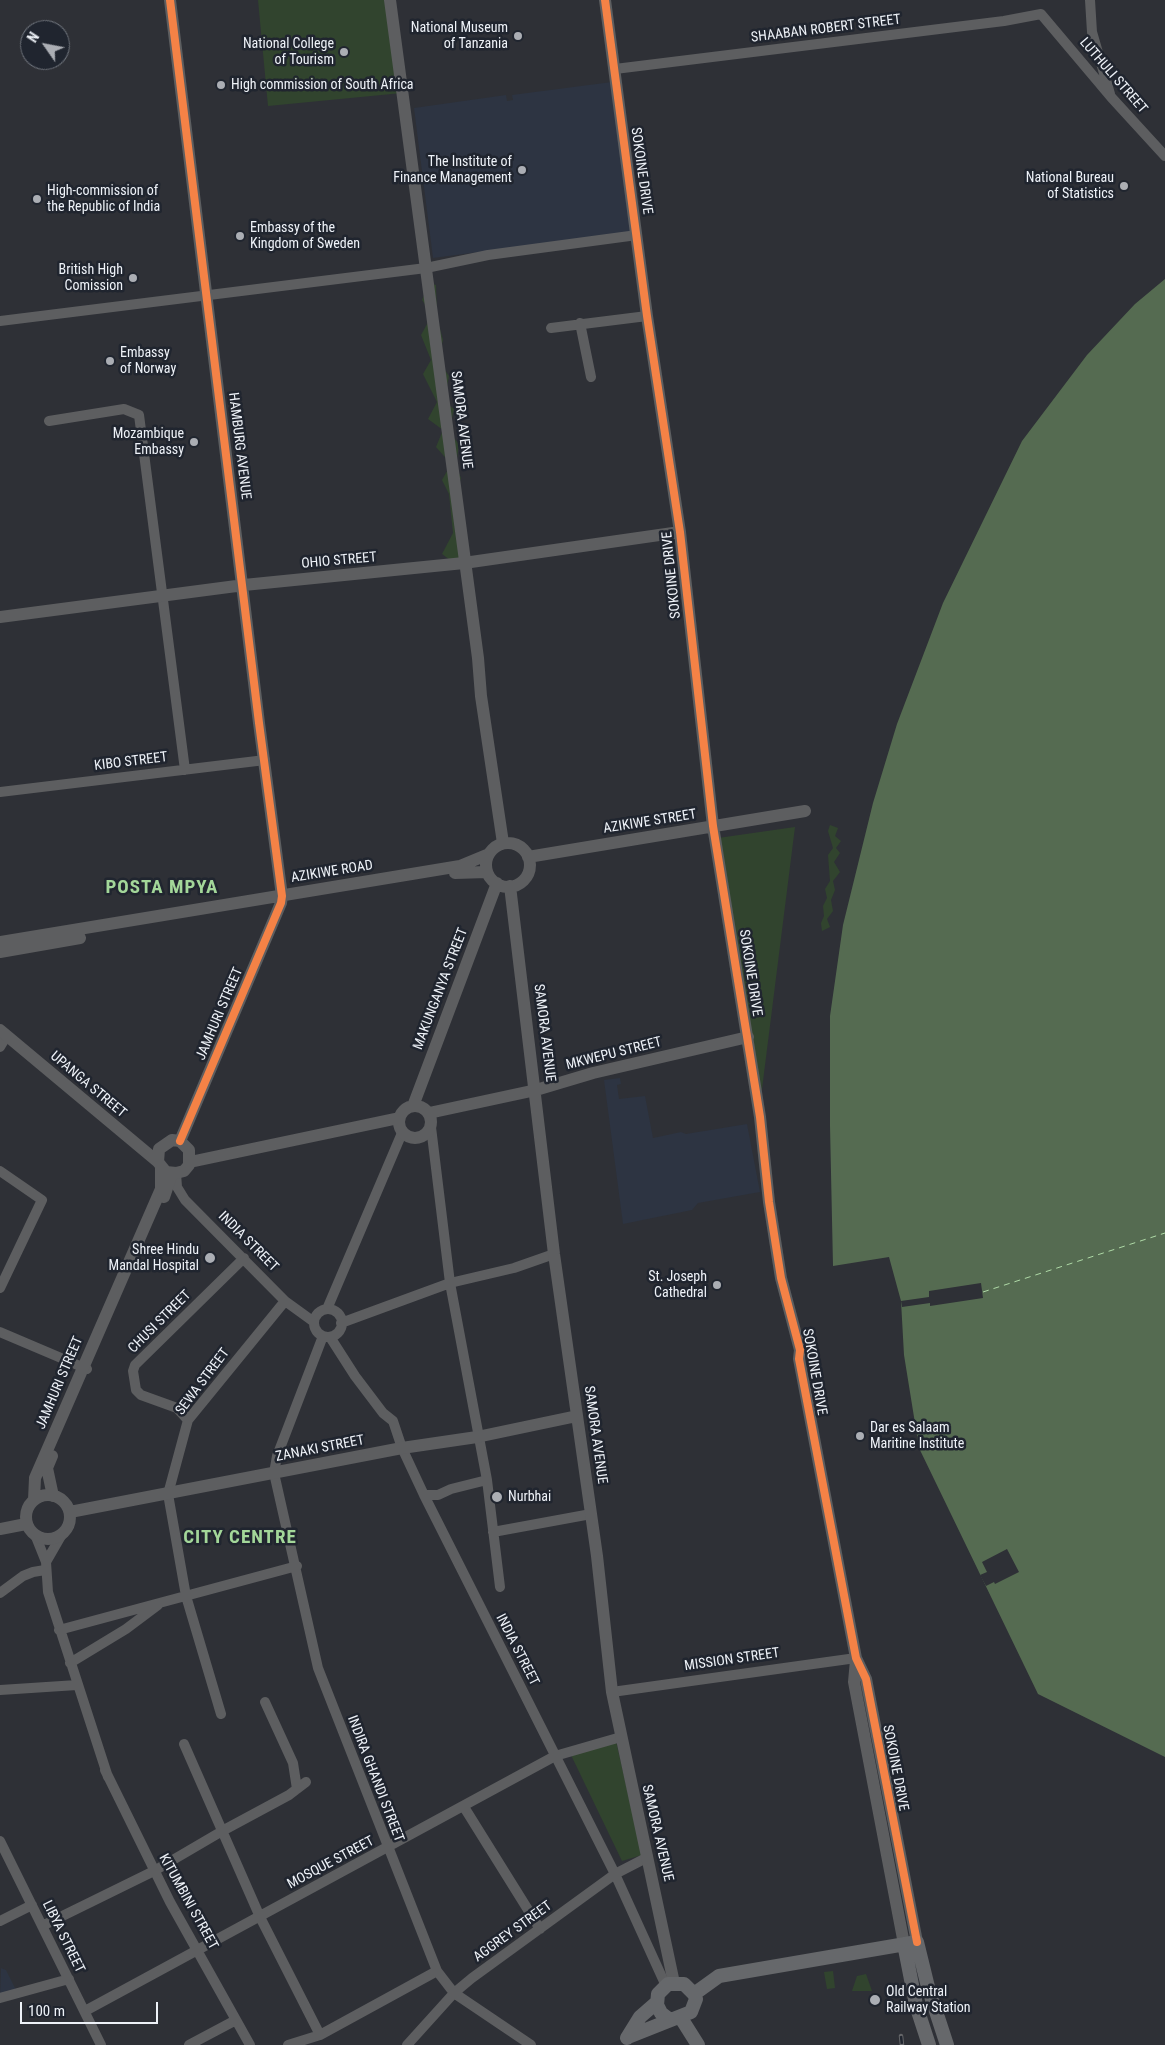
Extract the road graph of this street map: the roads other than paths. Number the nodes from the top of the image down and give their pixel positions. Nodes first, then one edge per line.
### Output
1 (170, 0) edge
2 (390, 0) edge
3 (605, 0) edge
4 (1090, 0) edge
5 (1041, 14) joint
6 (615, 69) junction
7 (1111, 97) junction
8 (1165, 156) edge
9 (637, 235) junction
10 (426, 268) junction
11 (207, 294) junction
12 (647, 316) junction
13 (0, 321) edge
14 (580, 323) junction
15 (551, 328) dead end
16 (591, 377) dead end
17 (49, 421) dead end
18 (680, 532) junction
19 (464, 563) junction
20 (244, 585) junction
21 (163, 595) junction
22 (0, 617) edge
23 (266, 760) junction
24 (185, 770) junction
25 (0, 792) edge
26 (806, 811) dead end
27 (713, 826) junction
28 (503, 843) junction
29 (489, 854) junction
30 (528, 857) junction
31 (487, 872) junction
32 (497, 884) junction
33 (510, 886) junction
34 (282, 899) junction
35 (0, 938) edge
36 (0, 942) edge
37 (0, 952) edge
38 (748, 1037) junction
39 (2, 1038) edge
40 (536, 1090) junction
41 (414, 1106) junction
42 (429, 1113) junction
43 (399, 1118) junction
44 (431, 1127) junction
45 (402, 1133) junction
46 (180, 1141) junction
47 (139, 1147) junction
48 (159, 1148) junction
49 (190, 1162) junction
50 (167, 1169) junction
51 (0, 1171) edge
52 (554, 1254) junction
53 (244, 1258) junction
54 (450, 1284) junction
55 (0, 1288) edge
56 (285, 1301) junction
57 (327, 1309) junction
58 (314, 1322) junction
59 (341, 1323) junction
60 (0, 1332) edge
61 (326, 1336) junction
62 (85, 1368) junction
63 (577, 1416) junction
64 (188, 1420) junction
65 (477, 1437) junction
66 (402, 1448) junction
67 (274, 1473) junction
68 (487, 1480) junction
69 (168, 1494) junction
70 (424, 1495) junction
71 (53, 1496) junction
72 (34, 1500) junction
73 (70, 1512) junction
74 (591, 1514) junction
75 (26, 1524) junction
76 (0, 1529) edge
77 (493, 1532) junction
78 (61, 1536) junction
79 (36, 1537) junction
80 (45, 1566) junction
81 (296, 1566) junction
82 (500, 1587) dead end
83 (0, 1592) edge
84 (186, 1596) junction
85 (163, 1602) junction
86 (59, 1630) junction
87 (856, 1658) junction
88 (70, 1663) junction
89 (77, 1685) junction
90 (0, 1690) edge
91 (612, 1692) junction
92 (265, 1702) dead end
93 (221, 1714) dead end
94 (621, 1736) junction
95 (184, 1744) dead end
96 (555, 1756) junction
97 (306, 1782) dead end
98 (296, 1789) junction
99 (464, 1807) junction
100 (222, 1831) junction
101 (0, 1841) edge
102 (387, 1848) junction
103 (648, 1857) junction
104 (154, 1871) junction
105 (614, 1874) junction
106 (32, 1905) junction
107 (260, 1917) junction
108 (0, 1921) edge
109 (42, 1926) junction
110 (540, 1929) junction
111 (910, 1943) junction
112 (199, 1950) junction
113 (437, 1971) junction
114 (69, 1979) junction
115 (670, 1984) junction
116 (454, 1993) junction
117 (694, 1994) junction
118 (0, 1998) edge
119 (656, 2003) junction
120 (85, 2011) junction
121 (681, 2017) junction
122 (236, 2020) junction
123 (320, 2035) junction
124 (625, 2041) edge
125 (698, 2044) edge
126 (102, 2045) edge
127 (189, 2045) edge
128 (250, 2045) edge
129 (288, 2045) edge
130 (407, 2045) edge
131 (532, 2045) edge
132 (929, 2045) edge
133 (947, 2045) edge

1 - 11 street, HAMBURG AVENUE
2 - 10 street, SAMORA AVENUE
3 - 6 street, SOKOINE DRIVE
4 - 7 street
5 - 6 street, SHAABAN ROBERT STREET
5 - 7 street, LUTHULI STREET
6 - 9 street, SOKOINE DRIVE
7 - 8 street, LUTHULI STREET
9 - 10 street
9 - 12 street, SOKOINE DRIVE
10 - 11 street
10 - 19 street, SAMORA AVENUE
11 - 13 street
11 - 20 street, HAMBURG AVENUE
12 - 14 street
12 - 18 street, SOKOINE DRIVE
14 - 15 street
14 - 16 street
17 - 21 street
18 - 19 street, OHIO STREET
18 - 27 street, SOKOINE DRIVE
19 - 20 street, OHIO STREET
19 - 28 street, SAMORA AVENUE
20 - 21 street, OHIO STREET
20 - 23 street, HAMBURG AVENUE
21 - 22 street, OHIO STREET
21 - 24 street
23 - 24 street, KIBO STREET
23 - 34 street, HAMBURG AVENUE
24 - 25 street, KIBO STREET
26 - 27 street, AZIKIWE STREET
27 - 30 street, AZIKIWE STREET
27 - 38 street, SOKOINE DRIVE
28 - 29 street
28 - 30 street
29 - 31 street
29 - 34 street, AZIKIWE ROAD
30 - 33 street
31 - 32 street
31 - 34 street, AZIKIWE ROAD
32 - 33 street
32 - 41 street, MAKUNGANYA STREET
33 - 40 street, SAMORA AVENUE
34 - 36 street, AZIKIWE ROAD
34 - 37 street, AZIKIWE ROAD
34 - 46 street, JAMHURI STREET
35 - 36 street
38 - 40 street, MKWEPU STREET
38 - 87 street, SOKOINE DRIVE
39 - 47 street, UPANGA STREET
40 - 42 street, MKWEPU STREET
40 - 52 street, SAMORA AVENUE
41 - 42 street
41 - 43 street
42 - 44 street
43 - 45 street
43 - 49 street
44 - 45 street
44 - 54 street
45 - 57 street
46 - 48 street
46 - 49 street
47 - 48 street
47 - 50 street, UPANGA STREET
48 - 50 street
49 - 50 street
50 - 53 street, INDIA STREET
50 - 62 street, JAMHURI STREET
51 - 55 street
52 - 54 street
52 - 63 street, SAMORA AVENUE
53 - 56 street, INDIA STREET
53 - 64 street, CHUSI STREET
54 - 59 street
54 - 65 street
56 - 58 street, INDIA STREET
56 - 64 street, SEWA STREET
57 - 58 street
57 - 59 street
58 - 61 street
59 - 61 street
60 - 62 street
61 - 66 street, INDIA STREET
61 - 67 street
62 - 71 street, JAMHURI STREET
62 - 72 street, JAMHURI STREET
63 - 65 street, ZANAKI STREET
63 - 74 street, SAMORA AVENUE
64 - 69 street, SEWA STREET
65 - 66 street, ZANAKI STREET
65 - 68 street
66 - 67 street, ZANAKI STREET
66 - 70 street, INDIA STREET
67 - 69 street, ZANAKI STREET
67 - 81 street, INDIRA GHANDI STREET
68 - 70 street
68 - 77 street
69 - 73 street, ZANAKI STREET
69 - 84 street
70 - 96 street, INDIA STREET
71 - 72 street
71 - 73 street
72 - 75 street
73 - 78 street
74 - 77 street
74 - 91 street, SAMORA AVENUE
75 - 76 street
75 - 79 street
77 - 82 street
78 - 79 street
78 - 80 street
79 - 80 street
80 - 83 street
80 - 86 street
81 - 84 street
81 - 102 street, INDIRA GHANDI STREET
84 - 85 street
84 - 93 street
85 - 86 street
85 - 88 street
86 - 88 street
87 - 91 street, MISSION STREET
87 - 111 street, SOKOINE DRIVE
88 - 89 street
89 - 90 street
89 - 104 street, KITUMBINI STREET
91 - 94 street, SAMORA AVENUE
92 - 98 street
94 - 96 street, MOSQUE STREET
94 - 103 street, SAMORA AVENUE
95 - 100 street
96 - 99 street, MOSQUE STREET
96 - 105 street, INDIA STREET
97 - 98 street
98 - 100 street
99 - 102 street, MOSQUE STREET
99 - 110 street
100 - 104 street
100 - 107 street
101 - 106 street, LIBYA STREET
102 - 107 street, MOSQUE STREET
102 - 113 street, INDIRA GHANDI STREET
103 - 105 street, AGGREY STREET
103 - 115 street, SAMORA AVENUE
104 - 109 street
104 - 112 street, KITUMBINI STREET
105 - 110 street, AGGREY STREET
105 - 115 street, INDIA STREET
106 - 108 street
106 - 109 street, LIBYA STREET
107 - 112 street, MOSQUE STREET
107 - 123 street
109 - 114 street, LIBYA STREET
110 - 116 street, AGGREY STREET
111 - 117 main road
111 - 132 main road
111 - 133 main road
112 - 120 street, MOSQUE STREET
112 - 122 street, KITUMBINI STREET
113 - 116 street, INDIRA GHANDI STREET
113 - 123 street
114 - 118 street
114 - 120 street, LIBYA STREET
115 - 117 main road
115 - 119 main road
116 - 130 street, AGGREY STREET
116 - 131 street, INDIRA GHANDI STREET
117 - 121 main road
119 - 121 main road
119 - 124 main road
120 - 126 street, LIBYA STREET
121 - 124 main road
121 - 125 main road
122 - 127 street
122 - 128 street, KITUMBINI STREET
123 - 129 street

